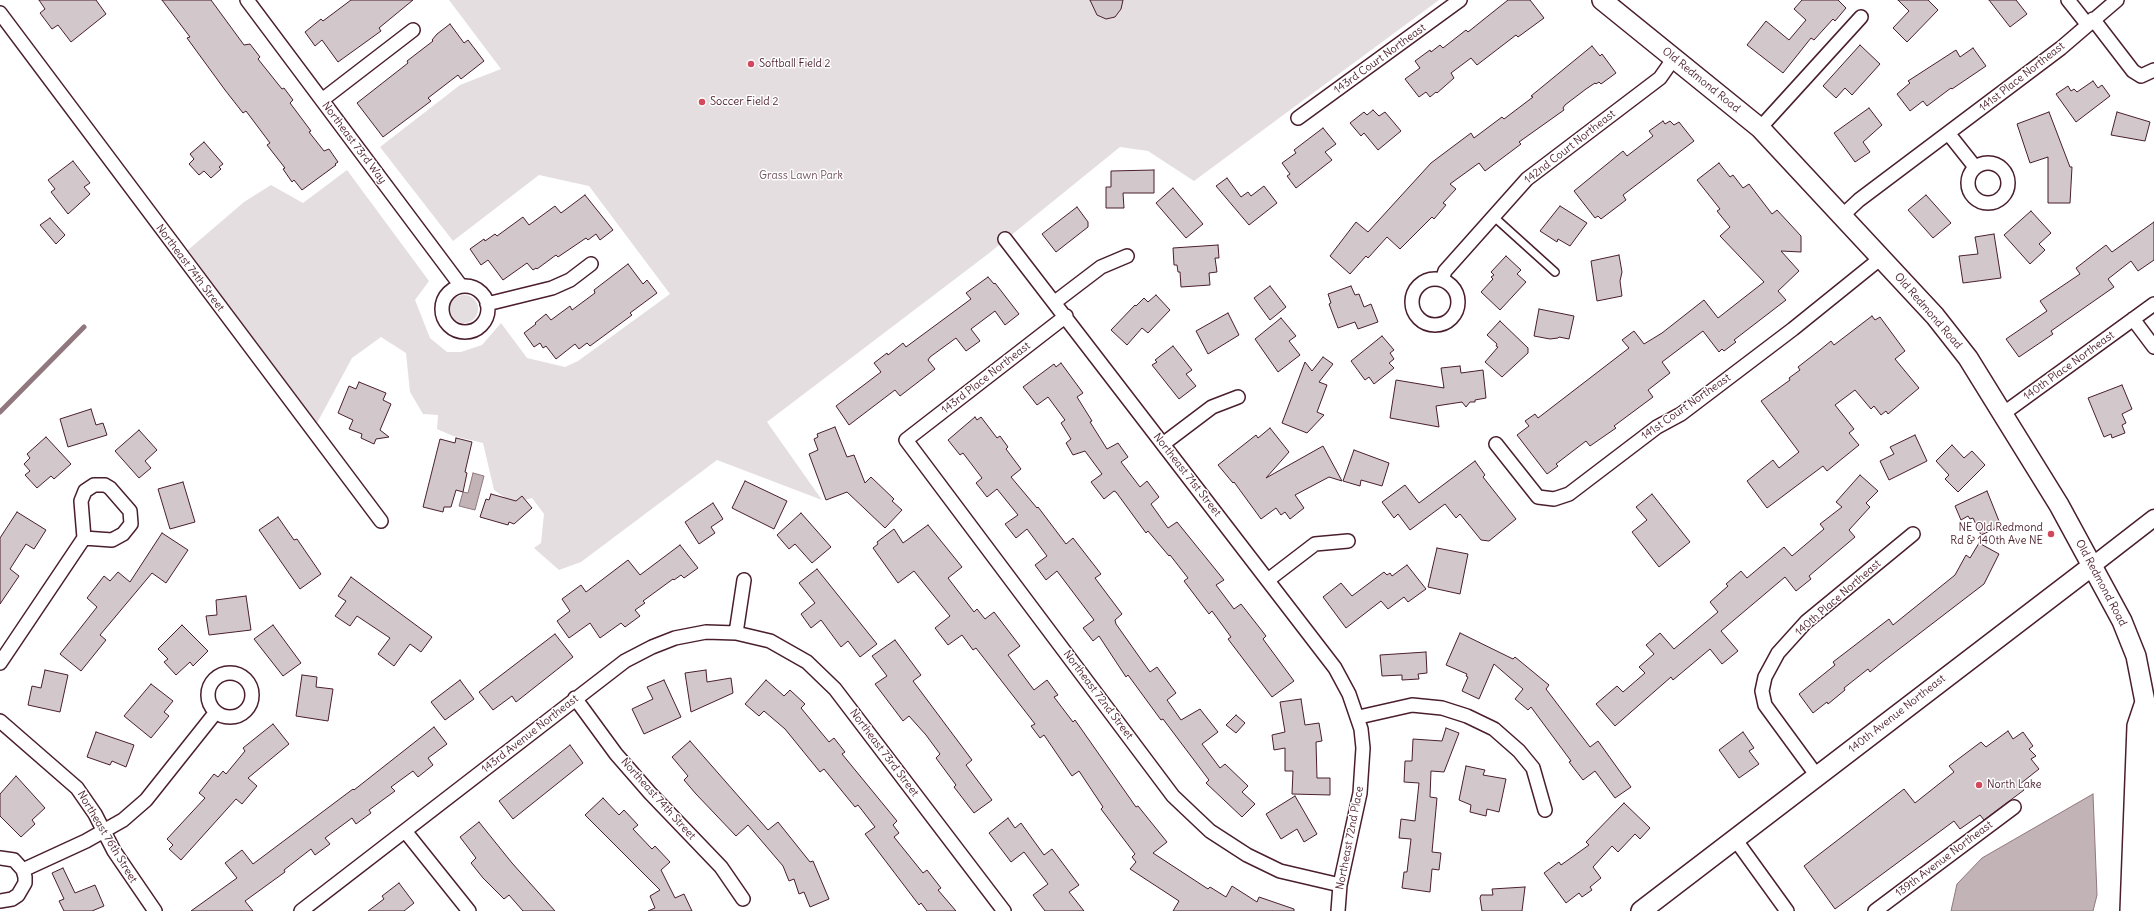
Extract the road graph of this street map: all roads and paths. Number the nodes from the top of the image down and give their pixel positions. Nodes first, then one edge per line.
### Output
1 (247, 0) edge
2 (1460, 0) edge
3 (1602, 0) edge
4 (2068, 0) edge
5 (2117, 0) edge
6 (0, 13) edge
7 (1861, 17) dead end
8 (2090, 22) junction
9 (413, 30) dead end
10 (1674, 58) junction
11 (2154, 70) edge
12 (322, 100) junction
13 (1298, 118) dead end
14 (1760, 128) junction
15 (1948, 133) junction
16 (1976, 167) dead end
17 (1843, 215) junction
18 (1493, 216) junction
19 (1006, 239) dead end
20 (1127, 256) dead end
21 (1881, 258) junction
22 (591, 264) dead end
23 (1555, 272) dead end
24 (1442, 280) dead end
25 (462, 286) junction
26 (1055, 302) junction
27 (487, 304) junction
28 (2154, 304) edge
29 (1066, 316) junction
30 (2133, 319) junction
31 (2154, 347) edge
32 (1238, 397) dead end
33 (2004, 413) junction
34 (906, 440) joint
35 (1164, 444) junction
36 (1496, 444) dead end
37 (2154, 518) edge
38 (381, 521) dead end
39 (1913, 534) dead end
40 (84, 538) junction
41 (1348, 541) dead end
42 (2092, 566) junction
43 (744, 580) dead end
44 (1268, 580) junction
45 (736, 633) junction
46 (0, 663) edge
47 (575, 698) junction
48 (216, 712) dead end
49 (1358, 716) junction
50 (0, 721) edge
51 (1818, 776) junction
52 (2014, 807) dead end
53 (1545, 810) dead end
54 (405, 831) junction
55 (104, 832) junction
56 (1735, 839) junction
57 (0, 858) edge
58 (23, 870) junction
59 (1340, 885) junction
60 (2144, 892) edge
61 (742, 898) dead end
62 (0, 901) edge
63 (155, 911) edge
64 (301, 911) edge
65 (469, 911) edge
66 (1004, 911) edge
67 (1338, 911) edge
68 (1641, 911) edge
69 (1787, 911) edge
70 (1875, 911) edge
71 (2130, 911) edge
72 (2145, 911) edge

1 - 12 street, Northeast 73rd Way
2 - 13 street, 143rd Court Northeast
3 - 10 main road, Old Redmond Road
4 - 8 street
5 - 8 street, 141st Place Northeast
6 - 38 street, Northeast 74th Street
7 - 14 street
8 - 11 street
8 - 15 street, 141st Place Northeast
9 - 12 street
10 - 14 main road, Old Redmond Road
10 - 18 street, 142nd Court Northeast
12 - 25 street, Northeast 73rd Way
14 - 17 main road, Old Redmond Road
15 - 16 street
15 - 17 street, 141st Place Northeast
17 - 21 main road, Old Redmond Road
18 - 23 lane
18 - 24 street, 142nd Court Northeast
19 - 26 street, Northeast 71st Street
20 - 26 street
21 - 33 main road, Old Redmond Road
21 - 36 street, 141st Court Northeast
22 - 27 street
25 - 27 street
25 - 27 street
26 - 29 street, Northeast 71st Street
28 - 30 street, 140th Place Northeast
29 - 34 street, 143rd Place Northeast
29 - 35 street, Northeast 71st Street
30 - 31 street
30 - 33 street, 140th Place Northeast
32 - 35 street
33 - 42 main road, Old Redmond Road
34 - 59 street, Northeast 72nd Street
35 - 44 street, Northeast 71st Street
37 - 42 street, 140th Avenue Northeast
39 - 51 street, 140th Place Northeast
40 - 40 street
40 - 46 street
41 - 44 street
42 - 51 main road, 140th Avenue Northeast
42 - 60 main road, Old Redmond Road
43 - 45 street
44 - 49 street, Northeast 71st Street
45 - 47 street, 143rd Avenue Northeast
45 - 66 street, Northeast 73rd Street
47 - 54 street, 143rd Avenue Northeast
47 - 61 street, Northeast 74th Street
48 - 55 street
49 - 53 street
49 - 59 street, Northeast 72nd Place
50 - 55 street, Northeast 76th Street
51 - 56 main road, 140th Avenue Northeast
52 - 70 street, 139th Avenue Northeast
54 - 64 street, 143rd Avenue Northeast
54 - 65 street
55 - 58 street
55 - 63 street, Northeast 76th Street
56 - 68 main road, 140th Avenue Northeast
56 - 69 street
57 - 58 street
58 - 62 street
59 - 67 street, Northeast 72nd Place
60 - 71 main road, Old Redmond Road
60 - 72 main road, Old Redmond Road

